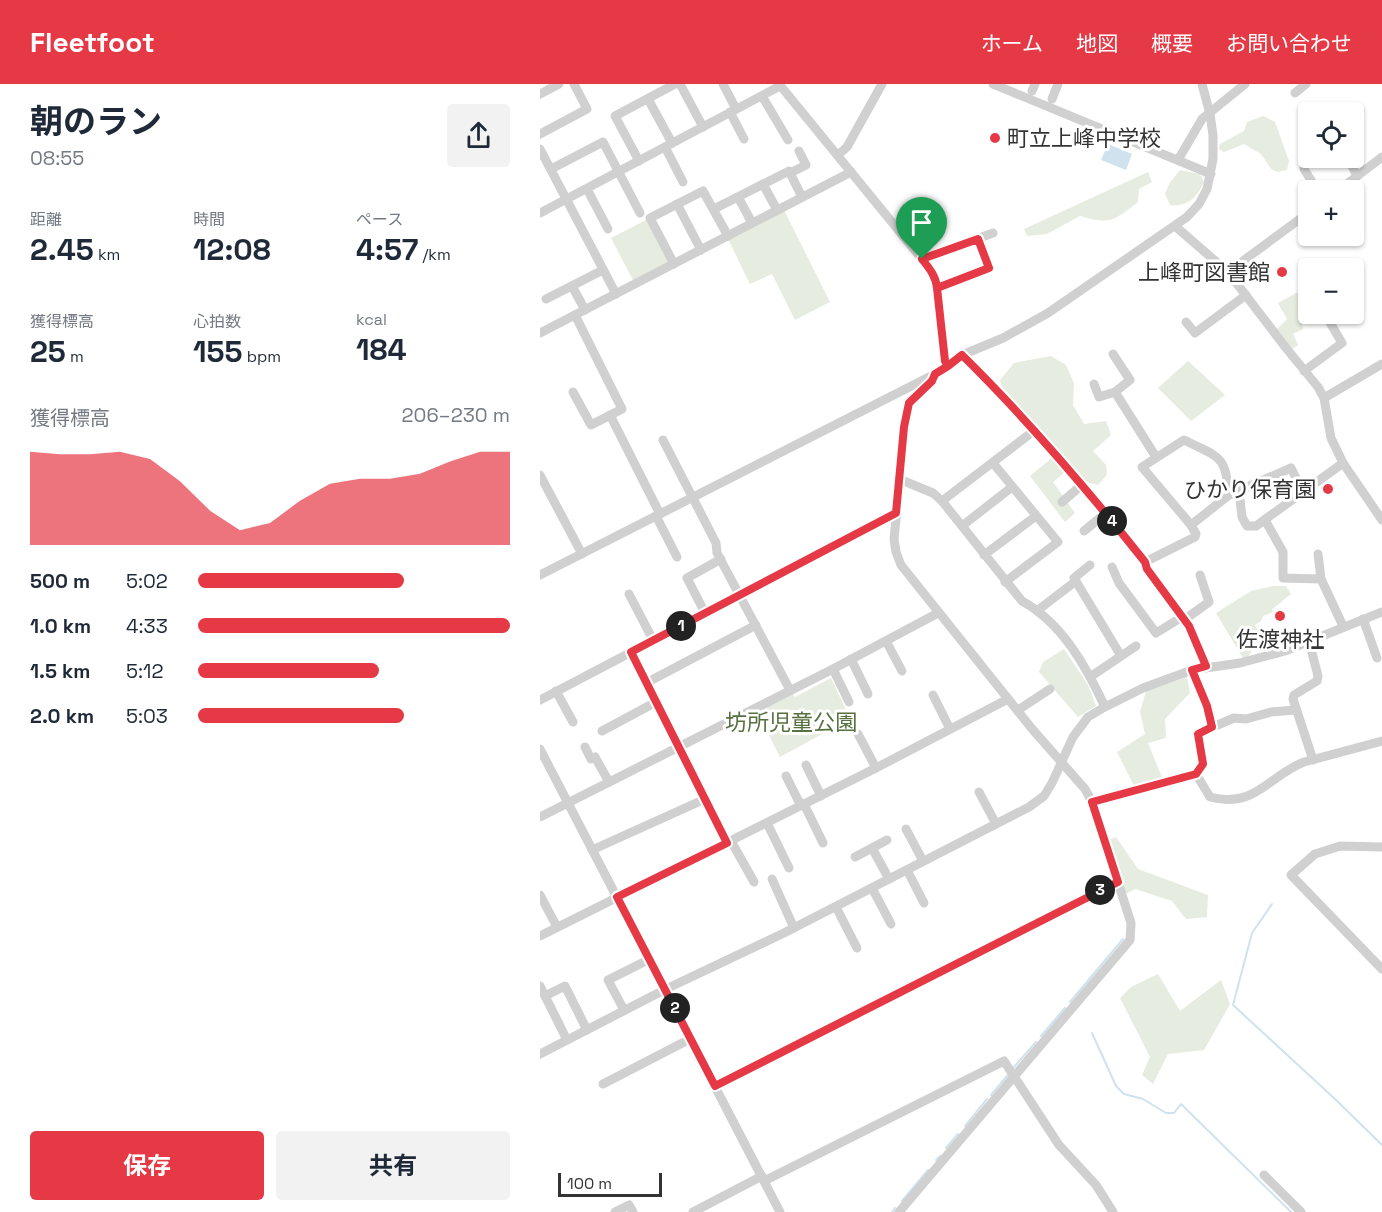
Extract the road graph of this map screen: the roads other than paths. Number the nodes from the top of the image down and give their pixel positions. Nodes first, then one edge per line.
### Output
1 (559, 84) edge
2 (574, 84) edge
3 (675, 84) edge
4 (680, 84) edge
5 (723, 84) edge
6 (882, 84) edge
7 (993, 84) edge
8 (1058, 84) edge
9 (1245, 84) edge
10 (1306, 84) edge
11 (780, 85) edge
12 (1199, 85) edge
13 (1295, 93) dead end
14 (540, 94) edge
15 (762, 96) junction
16 (648, 99) junction
17 (1052, 99) dead end
18 (733, 111) junction
19 (1210, 114) junction
20 (703, 127) junction
21 (540, 134) edge
22 (744, 139) dead end
23 (788, 140) dead end
24 (668, 145) junction
25 (540, 148) edge
26 (799, 152) dead end
27 (838, 155) junction
28 (1382, 157) edge
29 (1178, 160) junction
30 (639, 161) junction
31 (1353, 168) edge
32 (550, 169) junction
33 (619, 172) junction
34 (851, 172) junction
35 (790, 173) junction
36 (1211, 174) junction
37 (1357, 176) junction
38 (1352, 180) edge
39 (683, 182) dead end
40 (764, 184) junction
41 (587, 189) junction
42 (738, 197) junction
43 (802, 197) junction
44 (566, 200) junction
45 (677, 204) junction
46 (714, 209) junction
47 (777, 210) junction
48 (540, 213) edge
49 (640, 213) dead end
50 (1298, 220) edge
51 (752, 223) junction
52 (1176, 226) junction
53 (608, 229) dead end
54 (993, 233) dead end
55 (728, 236) junction
56 (978, 239) junction
57 (701, 250) junction
58 (922, 259) junction
59 (674, 264) junction
60 (603, 270) junction
61 (1228, 272) junction
62 (572, 285) junction
63 (937, 288) junction
64 (616, 294) junction
65 (1246, 295) junction
66 (546, 299) dead end
67 (585, 310) junction
68 (575, 315) junction
69 (1186, 322) dead end
70 (1331, 324) edge
71 (540, 333) edge
72 (1113, 354) dead end
73 (962, 355) junction
74 (1382, 364) edge
75 (948, 366) junction
76 (1304, 371) junction
77 (935, 374) junction
78 (1094, 384) dead end
79 (573, 392) dead end
80 (1115, 392) junction
81 (1324, 398) junction
82 (609, 415) junction
83 (1035, 430) junction
84 (663, 440) dead end
85 (1156, 457) junction
86 (993, 463) junction
87 (1343, 463) junction
88 (540, 475) edge
89 (899, 479) junction
90 (1083, 484) junction
91 (1012, 487) junction
92 (1239, 491) junction
93 (1303, 492) junction
94 (1229, 495) junction
95 (691, 498) junction
96 (942, 501) junction
97 (1062, 502) dead end
98 (896, 513) junction
99 (1106, 513) junction
100 (658, 515) junction
101 (1036, 516) junction
102 (1264, 520) junction
103 (1382, 520) edge
104 (1191, 525) junction
105 (962, 526) junction
106 (1084, 531) dead end
107 (582, 554) junction
108 (1318, 554) dead end
109 (984, 555) junction
110 (677, 557) dead end
111 (721, 560) junction
112 (1145, 562) junction
113 (1090, 565) dead end
114 (1112, 567) dead end
115 (540, 575) edge
116 (1200, 575) dead end
117 (1322, 579) junction
118 (1076, 581) junction
119 (1005, 582) junction
120 (629, 594) dead end
121 (740, 595) junction
122 (1038, 610) junction
123 (1382, 612) edge
124 (705, 613) junction
125 (938, 613) junction
126 (1183, 618) junction
127 (1363, 619) junction
128 (756, 625) junction
129 (1344, 626) junction
130 (653, 640) junction
131 (886, 640) junction
132 (1310, 641) junction
133 (1136, 646) dead end
134 (631, 652) junction
135 (1121, 656) junction
136 (1377, 658) dead end
137 (851, 659) junction
138 (1206, 666) junction
139 (833, 669) junction
140 (1192, 670) junction
141 (902, 671) dead end
142 (1090, 677) junction
143 (646, 683) junction
144 (1050, 688) dead end
145 (790, 690) junction
146 (556, 691) junction
147 (868, 694) dead end
148 (933, 695) dead end
149 (1008, 699) junction
150 (540, 700) edge
151 (656, 702) junction
152 (849, 702) dead end
153 (1105, 707) junction
154 (1295, 710) junction
155 (1018, 711) junction
156 (573, 722) dead end
157 (1212, 727) junction
158 (951, 729) junction
159 (602, 731) dead end
160 (858, 734) dead end
161 (1382, 741) edge
162 (585, 747) dead end
163 (679, 748) junction
164 (540, 749) edge
165 (1313, 760) junction
166 (1060, 763) junction
167 (806, 765) dead end
168 (876, 768) junction
169 (1196, 774) junction
170 (786, 776) dead end
171 (609, 782) junction
172 (979, 792) dead end
173 (821, 796) junction
174 (705, 799) junction
175 (1092, 802) junction
176 (567, 803) junction
177 (804, 804) junction
178 (540, 817) edge
179 (767, 823) junction
180 (996, 824) junction
181 (906, 829) dead end
182 (887, 840) dead end
183 (729, 842) junction
184 (823, 843) dead end
185 (1382, 847) edge
186 (872, 848) junction
187 (592, 850) junction
188 (855, 857) dead end
189 (924, 861) junction
190 (789, 868) dead end
191 (907, 870) junction
192 (772, 879) dead end
193 (889, 879) junction
194 (754, 882) dead end
195 (1118, 882) junction
196 (872, 888) junction
197 (540, 895) edge
198 (617, 897) junction
199 (924, 903) dead end
200 (836, 906) junction
201 (891, 924) dead end
202 (557, 927) junction
203 (794, 928) junction
204 (540, 936) edge
205 (857, 948) dead end
206 (650, 959) junction
207 (1382, 969) edge
208 (540, 986) edge
209 (666, 989) junction
210 (545, 996) junction
211 (624, 1010) junction
212 (587, 1030) junction
213 (690, 1039) junction
214 (567, 1040) junction
215 (540, 1054) edge
216 (1014, 1077) junction
217 (603, 1084) dead end
218 (715, 1086) junction
219 (1264, 1175) dead end
220 (763, 1179) junction
221 (615, 1212) edge
222 (633, 1212) edge
223 (693, 1212) edge
224 (780, 1212) edge
225 (899, 1212) edge
226 (1113, 1212) edge
227 (1301, 1212) edge

1 - 14 street
2 - 21 street
3 - 16 street
4 - 20 street
5 - 18 street
6 - 27 street
7 - 29 street
8 - 17 street
9 - 19 street
10 - 13 street
11 - 15 street
11 - 27 street
12 - 19 street
15 - 18 street
15 - 23 street
16 - 24 street
16 - 30 street
18 - 20 street
18 - 22 street
19 - 29 street
19 - 36 street
20 - 24 street
24 - 30 street
24 - 39 street
25 - 32 street
26 - 35 street
27 - 34 street
28 - 37 street
29 - 36 street
30 - 33 street
31 - 37 street
32 - 33 street
32 - 44 street
33 - 41 street
33 - 49 street
34 - 43 street
34 - 58 street
35 - 40 street
35 - 43 street
36 - 52 street
37 - 38 street
40 - 42 street
40 - 47 street
41 - 44 street
41 - 53 street
42 - 46 street
42 - 51 street
43 - 47 street
44 - 48 street
44 - 60 street
45 - 46 street
45 - 57 street
45 - 59 street
46 - 55 street
47 - 51 street
50 - 61 street
51 - 55 street
52 - 61 street
52 - 73 street
54 - 56 street
55 - 57 street
56 - 58 street
56 - 63 street
57 - 59 street
58 - 63 street
59 - 64 street
60 - 62 street
60 - 64 street
61 - 65 street
62 - 66 street
62 - 67 street
63 - 75 street
64 - 67 street
65 - 69 street
65 - 76 street
67 - 68 street
68 - 71 street
68 - 82 street
70 - 76 street
72 - 80 street
73 - 75 street
73 - 83 street
74 - 81 street
75 - 77 street
76 - 81 street
77 - 89 street
77 - 95 street
78 - 80 street
79 - 82 street
80 - 85 street
81 - 87 street
82 - 100 street
83 - 86 street
83 - 90 street
84 - 95 street
85 - 94 street
85 - 104 street
86 - 91 street
86 - 96 street
87 - 93 street
87 - 103 street
88 - 107 street
89 - 96 street
89 - 98 street
90 - 97 street
90 - 99 street
91 - 101 street
91 - 105 street
92 - 93 street
92 - 94 street
92 - 102 street
93 - 102 street
94 - 104 street
95 - 100 street
95 - 111 street
96 - 105 street
98 - 121 street
98 - 125 street
99 - 106 street
99 - 112 street
100 - 107 street
100 - 110 street
101 - 109 street
101 - 119 street
102 - 117 street
104 - 112 street
105 - 109 street
107 - 115 street
108 - 117 street
109 - 119 street
111 - 121 street
111 - 124 street
112 - 126 street
113 - 118 street
114 - 126 street
116 - 126 street
117 - 129 street
118 - 122 street
118 - 135 street
119 - 122 street
120 - 130 street
121 - 124 street
121 - 128 street
122 - 142 street
123 - 127 street
124 - 130 street
125 - 131 street
125 - 149 street
126 - 138 street
127 - 129 street
127 - 136 street
128 - 143 street
128 - 145 street
129 - 132 street
130 - 134 street
131 - 137 street
131 - 141 street
132 - 138 street
132 - 154 street
133 - 135 street
134 - 143 street
134 - 146 street
135 - 142 street
137 - 139 street
137 - 147 street
138 - 140 street
139 - 145 street
139 - 152 street
140 - 153 street
140 - 157 street
142 - 153 street
143 - 151 street
144 - 155 street
145 - 163 street
146 - 150 street
146 - 156 street
148 - 158 street
149 - 155 street
149 - 158 street
151 - 159 street
151 - 163 street
153 - 166 street
154 - 157 street
154 - 165 street
155 - 166 street
157 - 169 street
158 - 168 street
160 - 168 street
161 - 165 street
162 - 171 street
163 - 171 street
163 - 174 street
164 - 176 street
165 - 169 street
166 - 175 street
166 - 180 street
167 - 173 street
168 - 173 street
169 - 175 street
170 - 177 street
171 - 176 street
172 - 180 street
173 - 177 street
174 - 183 street
174 - 187 street
175 - 195 street
176 - 178 street
176 - 187 street
177 - 179 street
177 - 184 street
179 - 183 street
179 - 190 street
180 - 189 street
181 - 189 street
182 - 186 street
183 - 194 street
183 - 198 street
185 - 207 street
186 - 188 street
186 - 193 street
187 - 198 street
189 - 191 street
191 - 193 street
191 - 199 street
192 - 203 street
193 - 196 street
195 - 216 street
195 - 218 street
196 - 200 street
196 - 201 street
197 - 202 street
198 - 202 street
198 - 206 street
200 - 203 street
200 - 205 street
202 - 204 street
203 - 209 street
206 - 209 street
206 - 211 street
208 - 210 street
209 - 211 street
209 - 213 street
210 - 212 street
210 - 214 street
211 - 212 street
212 - 214 street
213 - 217 street
213 - 218 street
214 - 215 street
216 - 220 street
216 - 225 street
216 - 226 street
218 - 220 street
219 - 227 street
220 - 223 street
220 - 224 street
221 - 222 street

